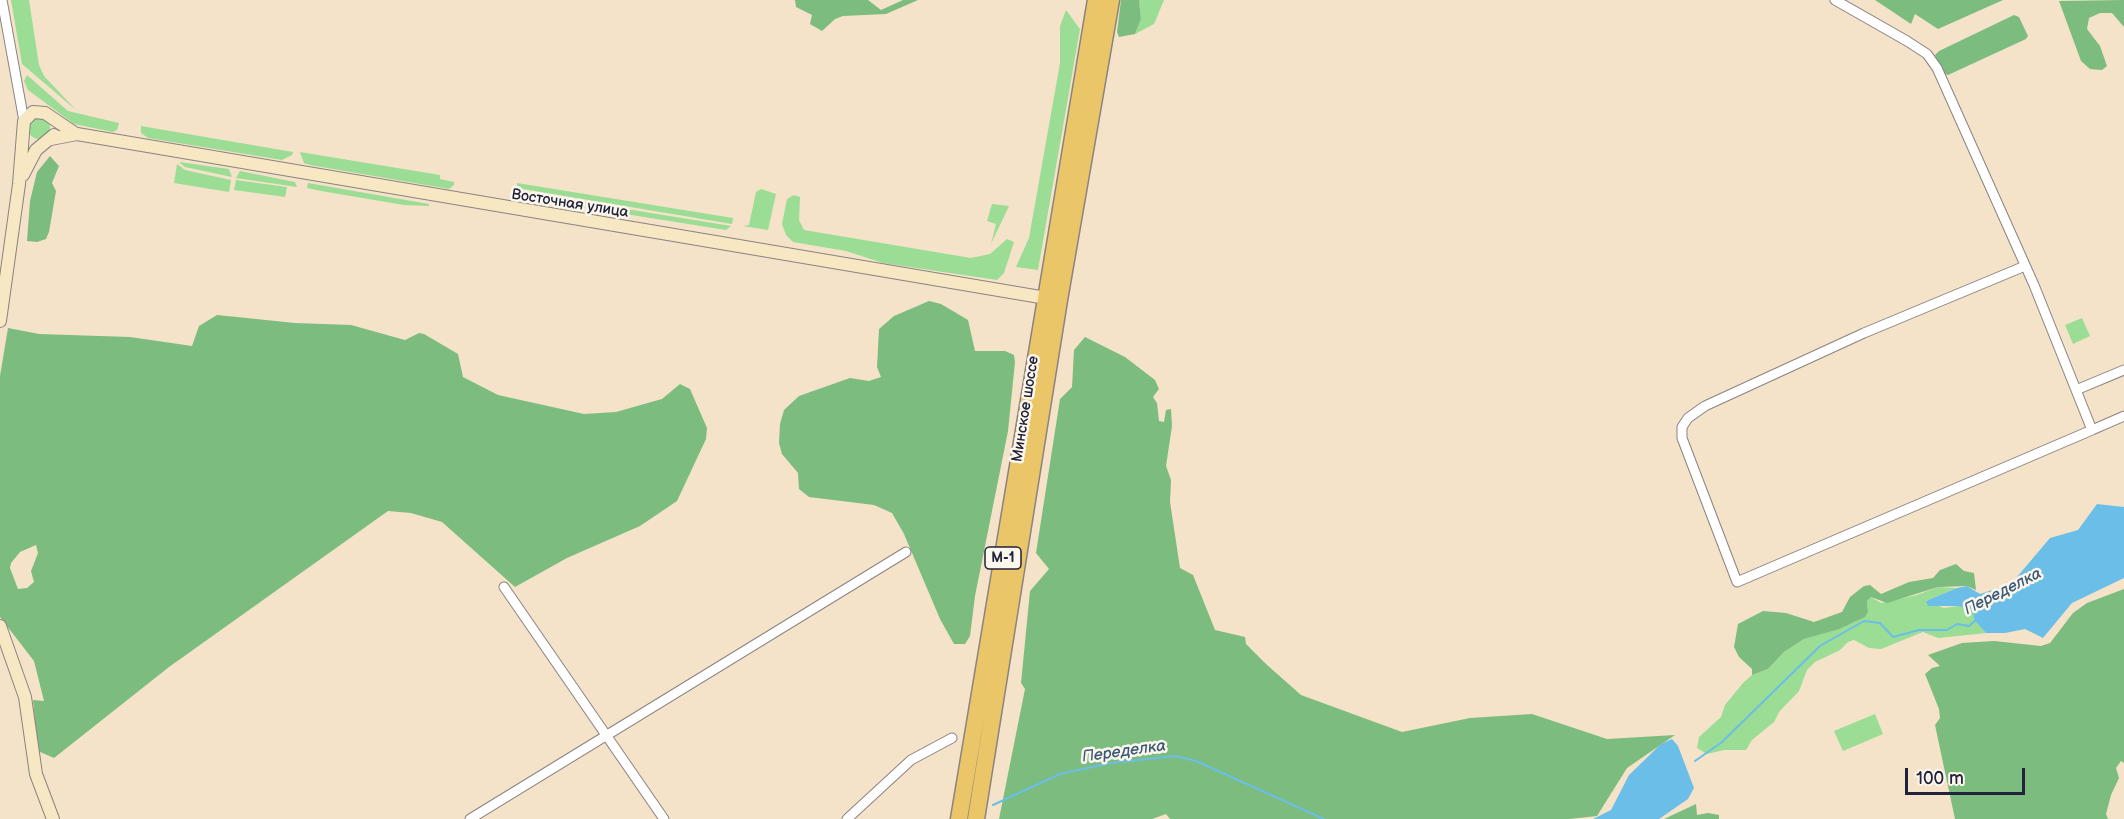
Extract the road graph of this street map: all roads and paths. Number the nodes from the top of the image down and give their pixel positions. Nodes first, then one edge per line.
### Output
1 (2, 0) edge
2 (1096, 0) edge
3 (1112, 0) edge
4 (1835, 0) edge
5 (17, 88) junction
6 (40, 111) junction
7 (53, 119) junction
8 (24, 126) junction
9 (77, 134) junction
10 (47, 142) junction
11 (19, 184) junction
12 (2025, 266) junction
13 (1052, 299) junction
14 (0, 321) edge
15 (2124, 370) edge
16 (2076, 390) junction
17 (2124, 416) edge
18 (2092, 430) junction
19 (1030, 434) junction
20 (906, 552) dead end
21 (504, 587) dead end
22 (0, 626) edge
23 (607, 736) junction
24 (952, 738) dead end
25 (53, 819) edge
26 (470, 819) edge
27 (664, 819) edge
28 (847, 819) edge
29 (960, 819) edge
30 (976, 819) edge

1 - 5 street
2 - 13 highway, Минское шоссе / М-1
3 - 13 highway, Минское шоссе / М-1
4 - 12 street
5 - 6 street
5 - 8 street
6 - 7 street
6 - 8 street
7 - 9 street, Восточная улица
7 - 10 street
8 - 10 street
8 - 11 street
9 - 10 street, Восточная улица
9 - 13 street, Восточная улица
10 - 11 street
11 - 14 street
12 - 16 street
12 - 18 street
13 - 19 highway, Минское шоссе / М-1
15 - 16 street
16 - 18 street
17 - 18 street
19 - 29 highway, Минское шоссе / М-1
19 - 30 highway, Минское шоссе / М-1
20 - 23 street
21 - 23 street
22 - 25 street
23 - 26 street
23 - 27 street
24 - 28 street

